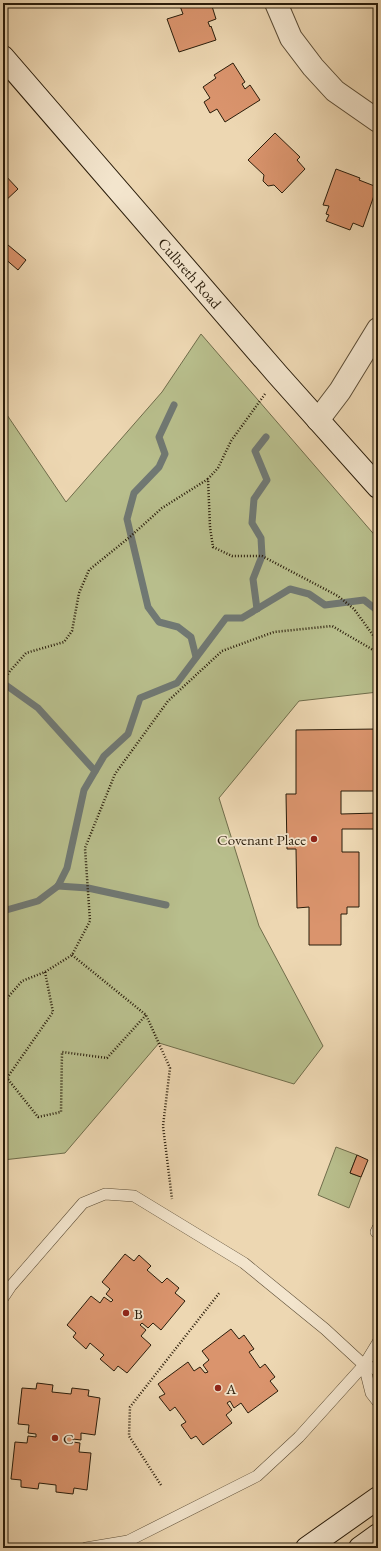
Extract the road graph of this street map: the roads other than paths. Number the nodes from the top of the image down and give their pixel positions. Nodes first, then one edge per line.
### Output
1 (276, 3) edge
2 (3, 57) edge
3 (378, 121) edge
4 (378, 329) edge
5 (318, 420) junction
6 (378, 486) edge
7 (3, 1298) edge
8 (378, 1342) edge
9 (364, 1365) junction
10 (378, 1370) edge
11 (378, 1402) edge
12 (378, 1498) edge
13 (378, 1536) edge
14 (86, 1548) edge
15 (307, 1548) edge
16 (360, 1548) edge

1 - 3 street
2 - 5 street, Culbreth Road
4 - 5 street
5 - 6 street, Culbreth Road
7 - 9 lane
8 - 9 lane
9 - 10 lane
9 - 11 lane
9 - 14 lane
12 - 15 street
13 - 16 street

